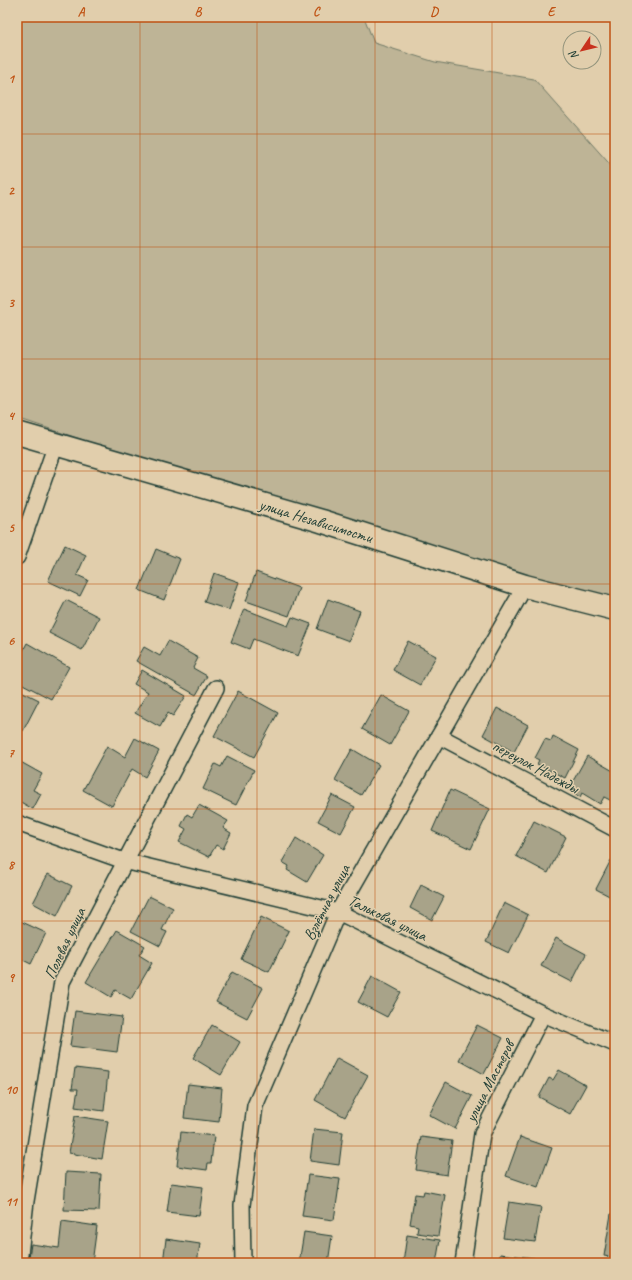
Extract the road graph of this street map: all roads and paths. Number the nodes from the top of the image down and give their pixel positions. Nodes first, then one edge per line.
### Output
1 (17, 433) edge
2 (56, 444) junction
3 (17, 557) edge
4 (526, 586) junction
5 (615, 609) edge
6 (216, 688) dead end
7 (439, 736) junction
8 (17, 823) edge
9 (615, 828) edge
10 (124, 861) junction
11 (338, 912) junction
12 (543, 1014) junction
13 (615, 1044) edge
14 (19, 1263) edge
15 (242, 1263) edge
16 (463, 1263) edge

1 - 2 main road, улица Независимости
2 - 3 street
2 - 4 main road, улица Независимости
4 - 5 main road, улица Независимости
4 - 7 street, Взлётная улица
6 - 10 street, Полевая улица
7 - 9 street, переулок Надежды
7 - 11 street, Взлётная улица
8 - 10 street, Тальковая улица
10 - 11 street, Тальковая улица
10 - 14 street, Полевая улица
11 - 12 street, Тальковая улица
11 - 15 street, Взлётная улица
12 - 13 street, Тальковая улица
12 - 16 street, улица Мастеров

